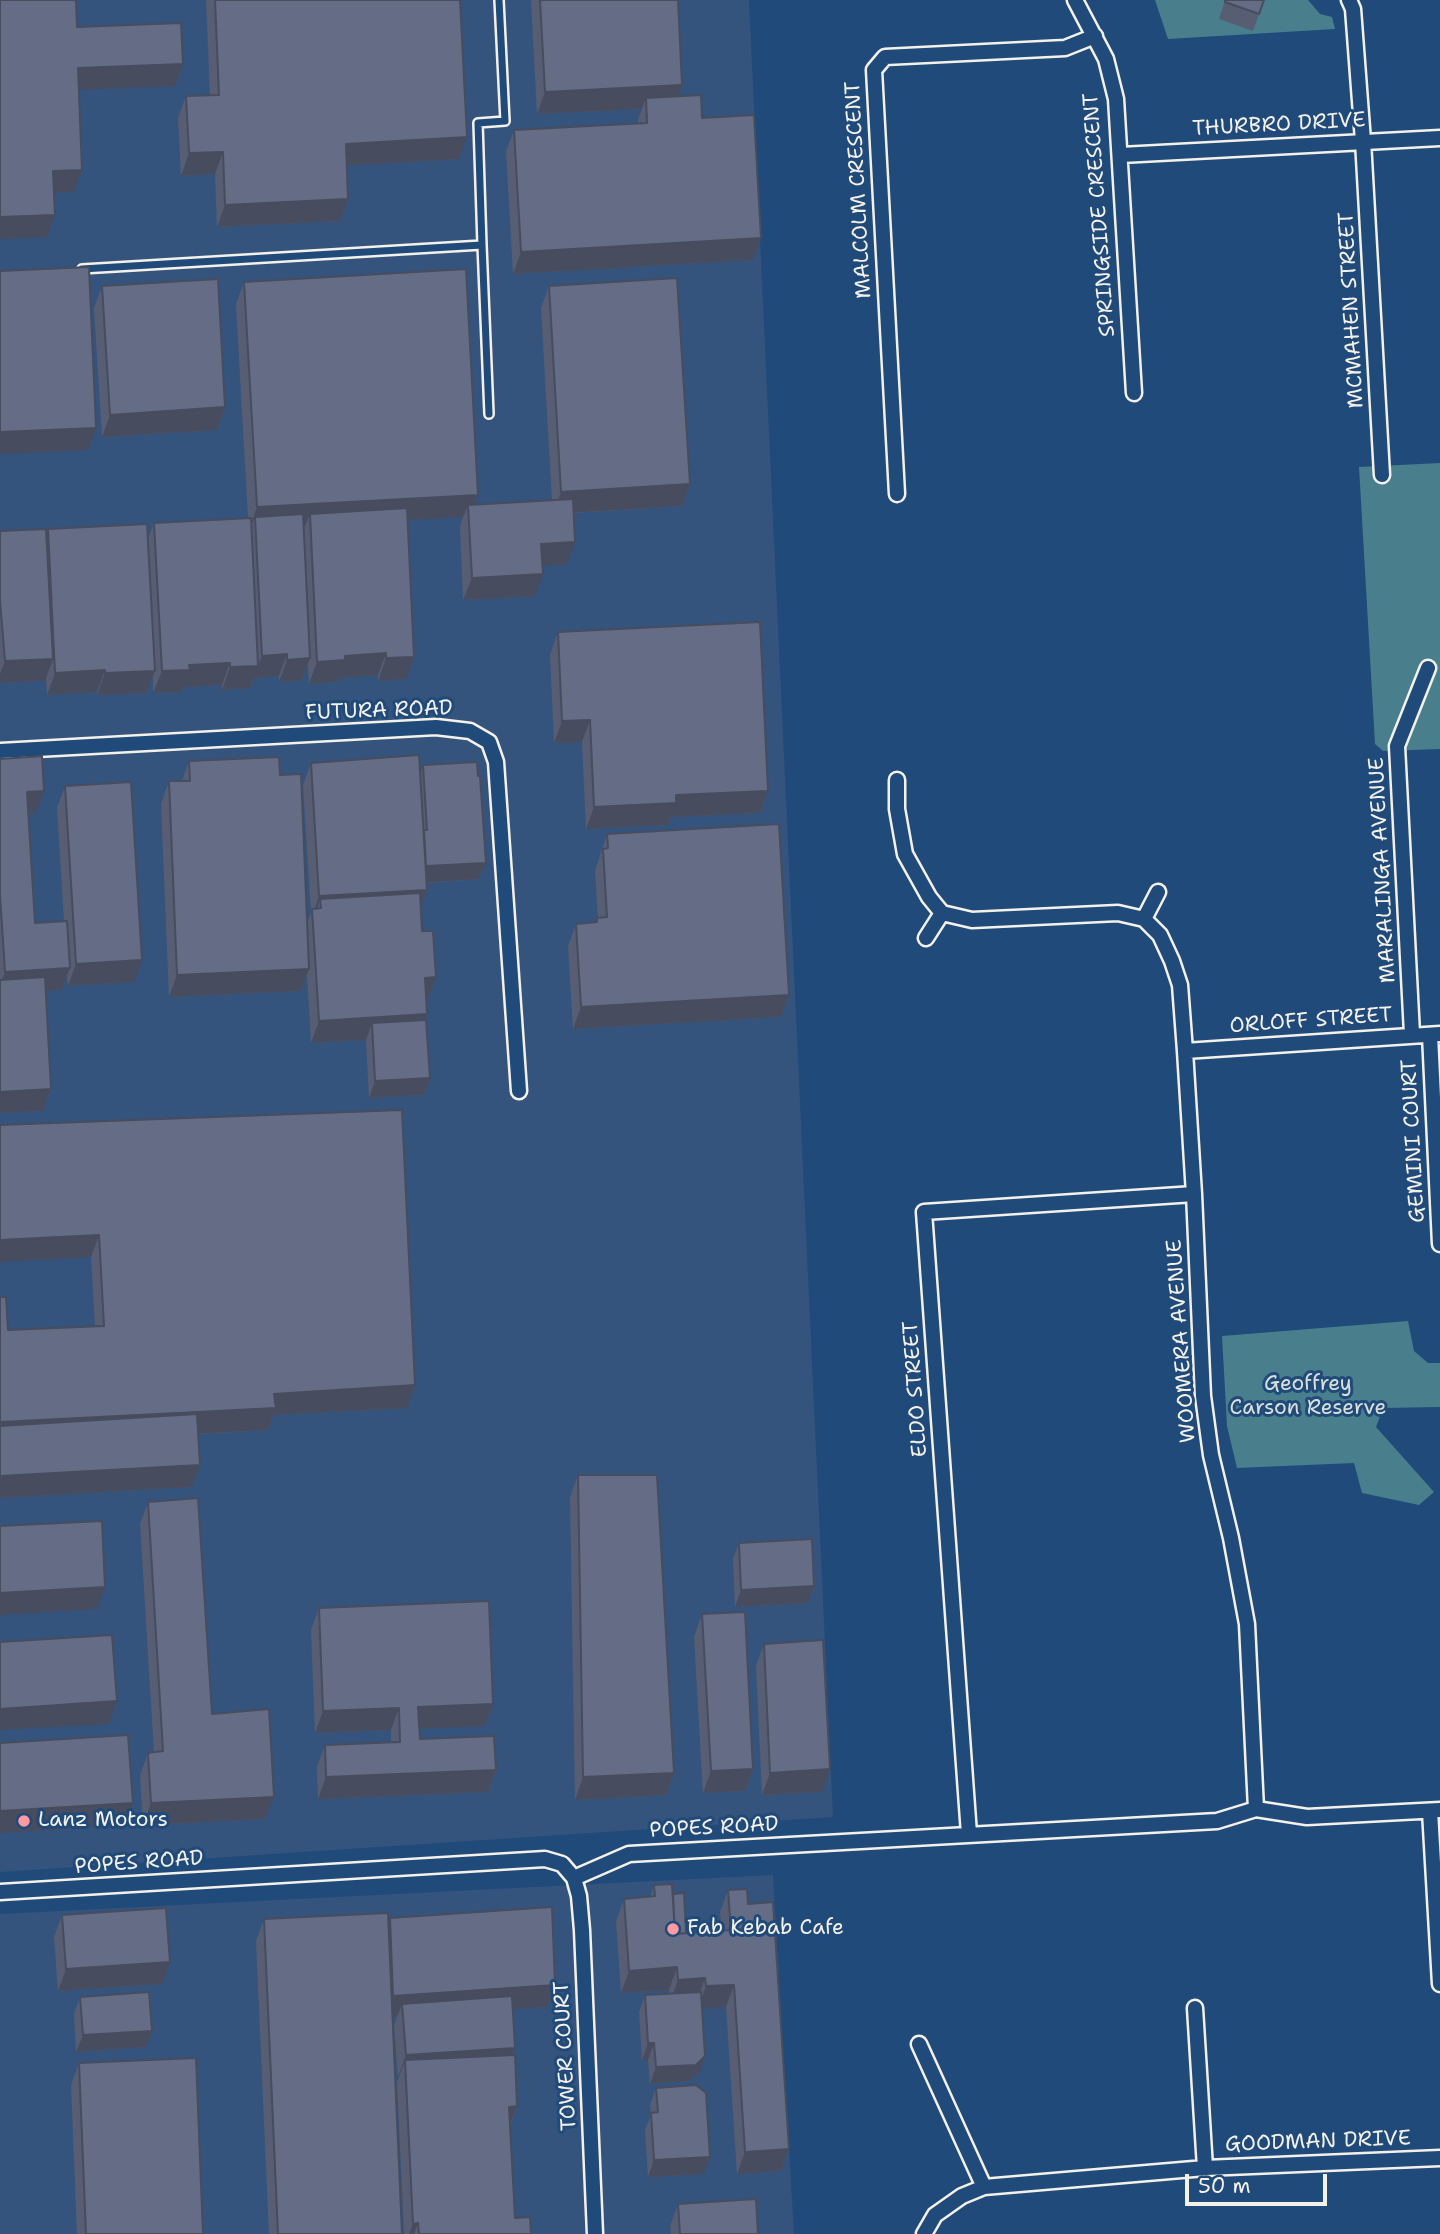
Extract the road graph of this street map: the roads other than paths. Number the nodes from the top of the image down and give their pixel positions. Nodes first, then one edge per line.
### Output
1 (499, 0) edge
2 (1075, 0) edge
3 (1349, 0) edge
4 (1095, 36) junction
5 (1440, 138) edge
6 (1363, 141) junction
7 (1121, 155) junction
8 (482, 245) junction
9 (69, 270) edge
10 (1134, 393) dead end
11 (489, 414) dead end
12 (1382, 475) dead end
13 (897, 494) dead end
14 (1428, 668) dead end
15 (0, 751) edge
16 (897, 780) dead end
17 (1158, 892) dead end
18 (942, 913) junction
19 (1144, 919) junction
20 (926, 938) dead end
21 (1412, 1034) junction
22 (1435, 1035) edge
23 (1185, 1051) junction
24 (519, 1091) dead end
25 (1194, 1194) junction
26 (1440, 1244) edge
27 (1256, 1809) junction
28 (1435, 1810) edge
29 (968, 1834) junction
30 (573, 1878) junction
31 (0, 1892) edge
32 (1440, 1984) edge
33 (1195, 2008) dead end
34 (919, 2044) dead end
35 (1440, 2158) edge
36 (1205, 2168) junction
37 (984, 2186) junction
38 (595, 2234) edge
39 (924, 2234) edge

1 - 8 lane
2 - 4 street, SPRINGSIDE CRESCENT
3 - 6 street, MCMAHEN STREET
4 - 7 street, SPRINGSIDE CRESCENT
4 - 13 street, MALCOLM CRESCENT
5 - 6 street, THURBRO DRIVE
6 - 7 street, THURBRO DRIVE
6 - 12 street, MCMAHEN STREET
7 - 10 street, SPRINGSIDE CRESCENT
8 - 9 lane
8 - 11 lane
14 - 21 street, MARALINGA AVENUE
15 - 24 street, FUTURA ROAD
16 - 18 street
17 - 19 street
18 - 19 street
18 - 20 street
19 - 23 street, WOOMERA AVENUE
21 - 22 street, ORLOFF STREET
21 - 23 street, ORLOFF STREET
22 - 26 street, GEMINI COURT
23 - 25 street, WOOMERA AVENUE
25 - 27 street, WOOMERA AVENUE
25 - 29 street, ELDO STREET
27 - 28 street, POPES ROAD
27 - 29 street, POPES ROAD
28 - 32 street
29 - 30 street, POPES ROAD
30 - 31 street, POPES ROAD
30 - 38 street, TOWER COURT
33 - 36 street
34 - 37 street
35 - 36 street, GOODMAN DRIVE
36 - 37 street, GOODMAN DRIVE
37 - 39 street, GOODMAN DRIVE

